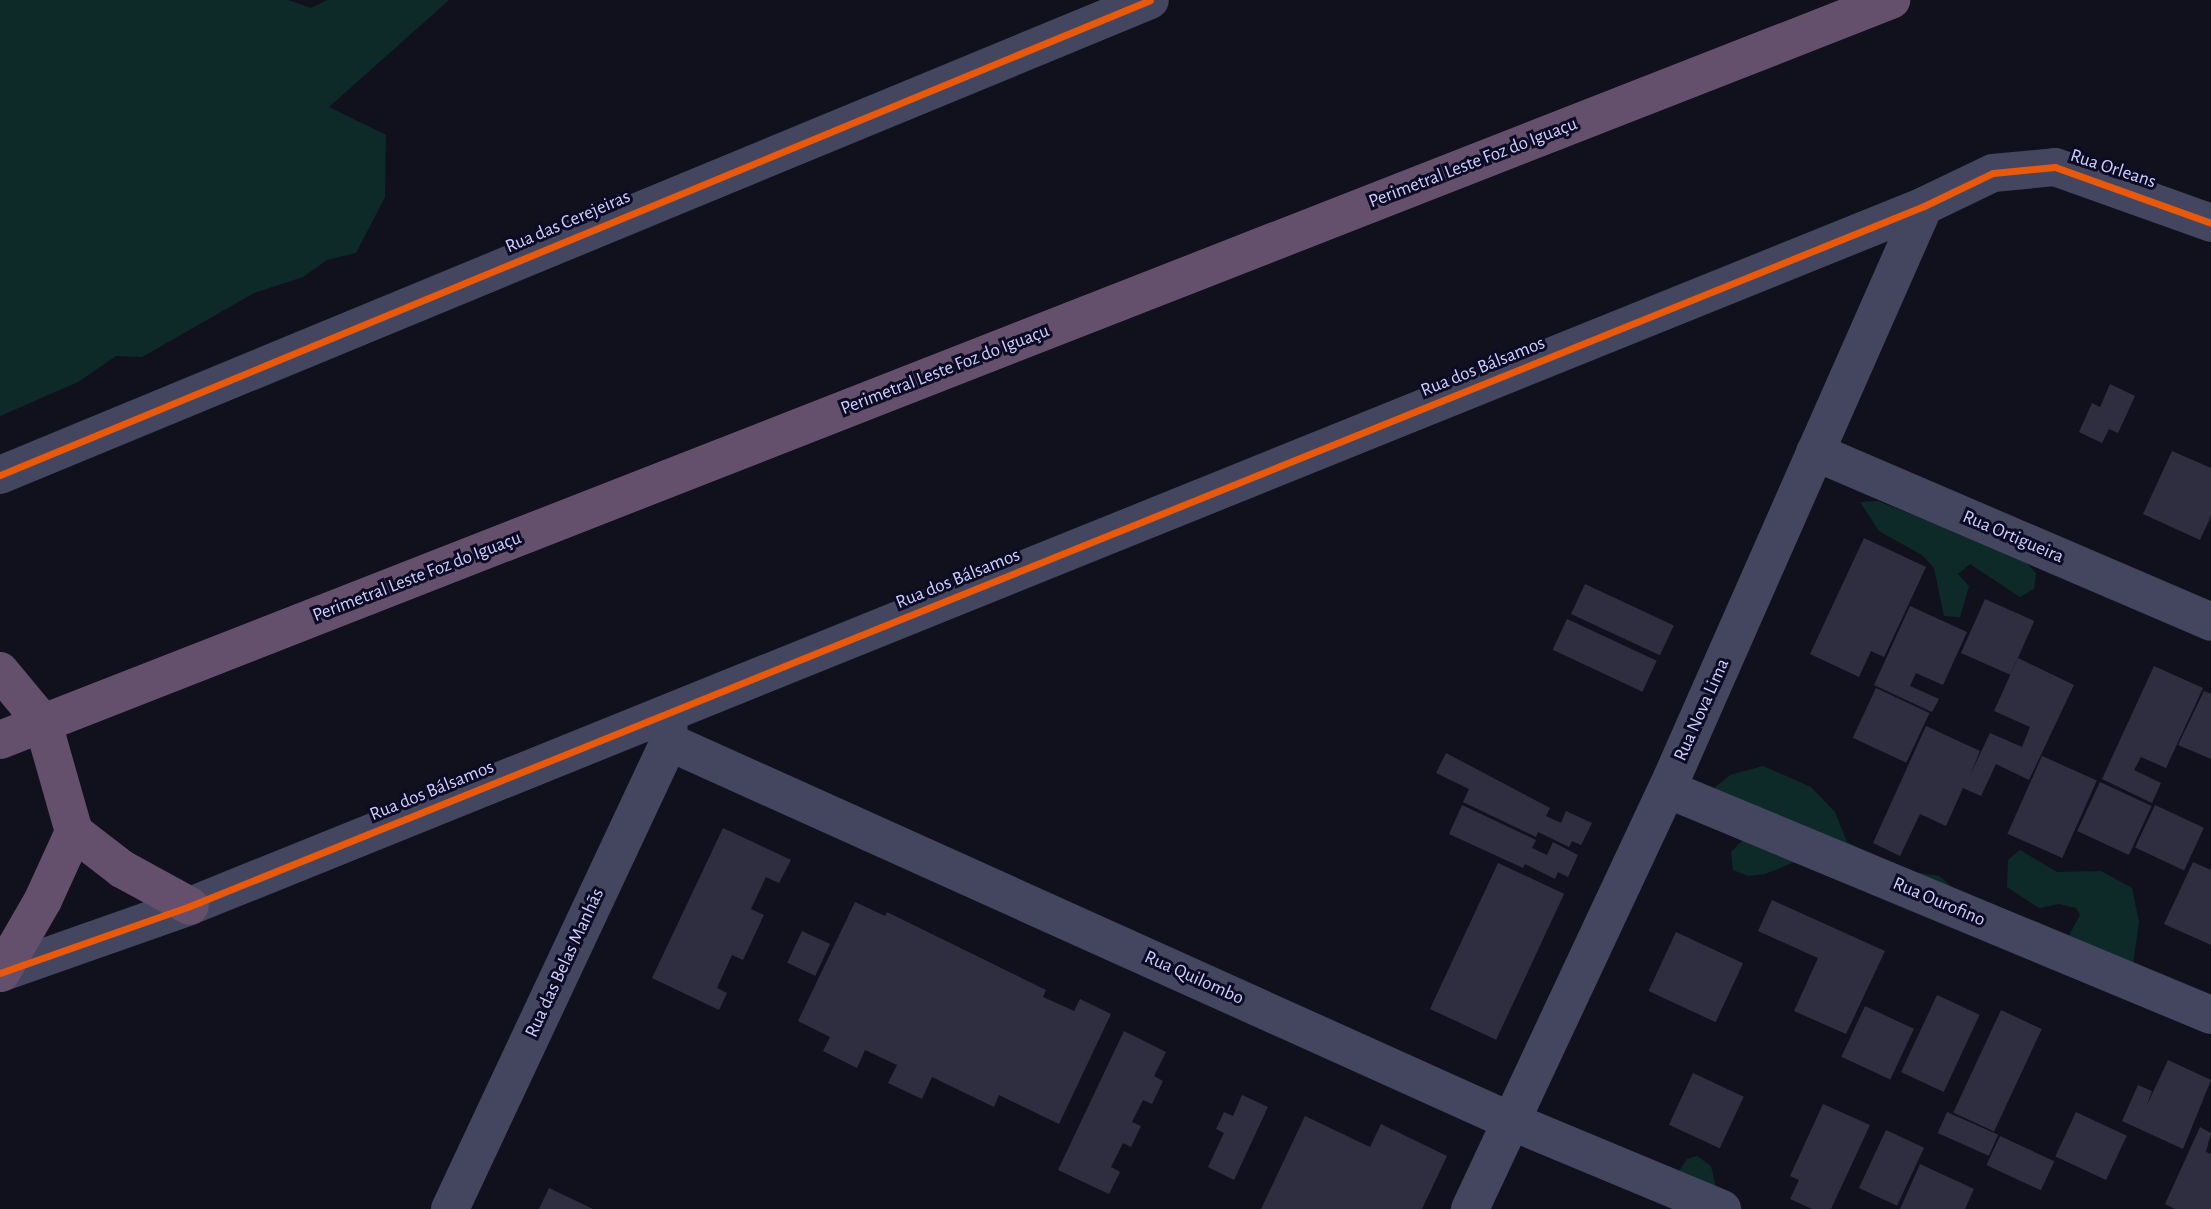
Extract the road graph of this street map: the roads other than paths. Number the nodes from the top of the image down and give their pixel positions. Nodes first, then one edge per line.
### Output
1 (1150, 0) edge
2 (1891, 0) edge
3 (1924, 206) junction
4 (2211, 223) edge
5 (1815, 452) junction
6 (0, 475) edge
7 (2211, 622) edge
8 (0, 671) edge
9 (43, 723) junction
10 (668, 728) junction
11 (0, 740) edge
12 (1667, 789) junction
13 (74, 832) junction
14 (190, 906) junction
15 (1, 973) edge
16 (2211, 1015) edge
17 (1508, 1120) junction
18 (450, 1209) edge
19 (1470, 1209) edge
20 (1722, 1209) edge

1 - 6 street, Rua das Cerejeiras
2 - 9 highway, Perimetral Leste Foz do Iguaçu
3 - 4 street, Rua Orleans
3 - 5 street, Rua Nova Lima
3 - 10 street, Rua dos Bálsamos
5 - 7 street, Rua Ortigueira
5 - 12 street, Rua Nova Lima
8 - 9 highway
9 - 11 highway, Perimetral Leste Foz do Iguaçu
9 - 13 highway
10 - 14 street, Rua dos Bálsamos
10 - 17 street, Rua Quilombo
10 - 18 street, Rua das Belas Manhãs
12 - 16 street, Rua Ourofino
12 - 17 street, Rua Nova Lima
13 - 14 highway
13 - 15 highway
14 - 15 street, Rua dos Bálsamos
17 - 19 street, Rua Nova Lima
17 - 20 street, Rua Quilombo

